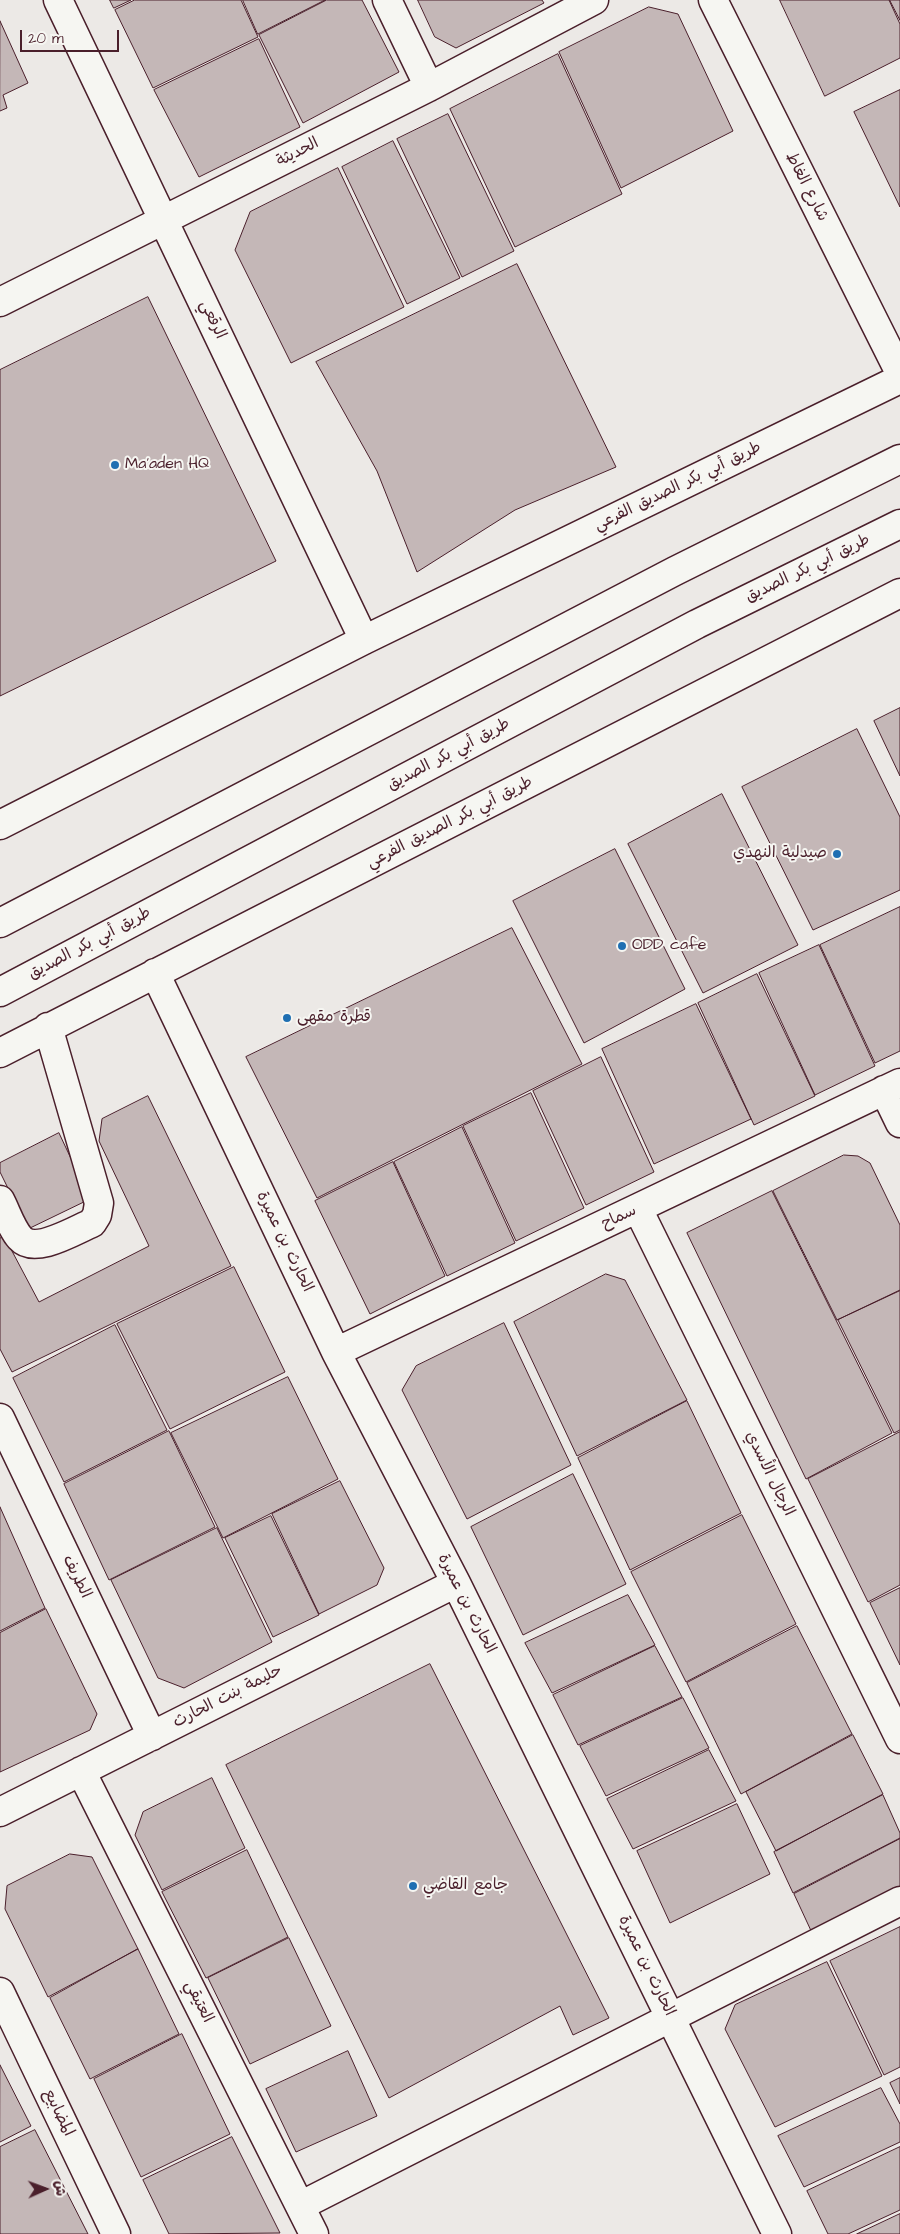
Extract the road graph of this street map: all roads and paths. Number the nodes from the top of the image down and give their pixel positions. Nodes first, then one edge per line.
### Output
1 (58, 0) edge
2 (387, 0) edge
3 (594, 0) edge
4 (713, 0) edge
5 (428, 88) junction
6 (164, 220) junction
7 (0, 302) edge
8 (900, 373) edge
9 (900, 379) edge
10 (900, 459) edge
11 (900, 524) edge
12 (900, 593) edge
13 (364, 640) junction
14 (0, 826) edge
15 (0, 923) edge
16 (155, 973) junction
17 (0, 992) edge
18 (48, 1027) junction
19 (0, 1053) edge
20 (892, 1086) edge
21 (900, 1123) edge
22 (0, 1200) edge
23 (638, 1209) junction
24 (336, 1352) junction
25 (1, 1422) edge
26 (456, 1583) junction
27 (152, 1736) junction
28 (900, 1739) edge
29 (82, 1771) junction
30 (0, 1812) edge
31 (900, 1901) edge
32 (0, 1992) edge
33 (671, 2017) junction
34 (300, 2206) junction
35 (116, 2234) edge
36 (314, 2234) edge
37 (776, 2234) edge

1 - 6 street, الرقعي
2 - 5 street
3 - 5 street, الحديثة
4 - 8 street, شارع الغاط
5 - 6 street, الحديثة
6 - 7 street, الحديثة
6 - 13 street, الرقعي
9 - 13 street, طريق أبي بكر الصديق الفرعي
10 - 15 street
11 - 17 street, طريق أبي بكر الصديق
12 - 16 street, طريق أبي بكر الصديق الفرعي
13 - 14 street, طريق أبي بكر الصديق الفرعي
16 - 18 street, طريق أبي بكر الصديق الفرعي
16 - 24 street, الحارث بن عميرة
18 - 19 street, طريق أبي بكر الصديق الفرعي
18 - 22 street
20 - 21 street
20 - 23 street, سماح
23 - 24 street, سماح
23 - 28 street, الرجال الأسدي
24 - 26 street, الحارث بن عميرة
25 - 27 street, الطريف
26 - 27 street, حليمة بنت الحارث
26 - 33 street, الحارث بن عميرة
27 - 29 street, حليمة بنت الحارث
29 - 30 street, حليمة بنت الحارث
29 - 34 street, العتيقي
31 - 33 street
32 - 35 street, المضابيع
33 - 34 street
33 - 37 street, الحارث بن عميرة
34 - 36 street, العتيقي

